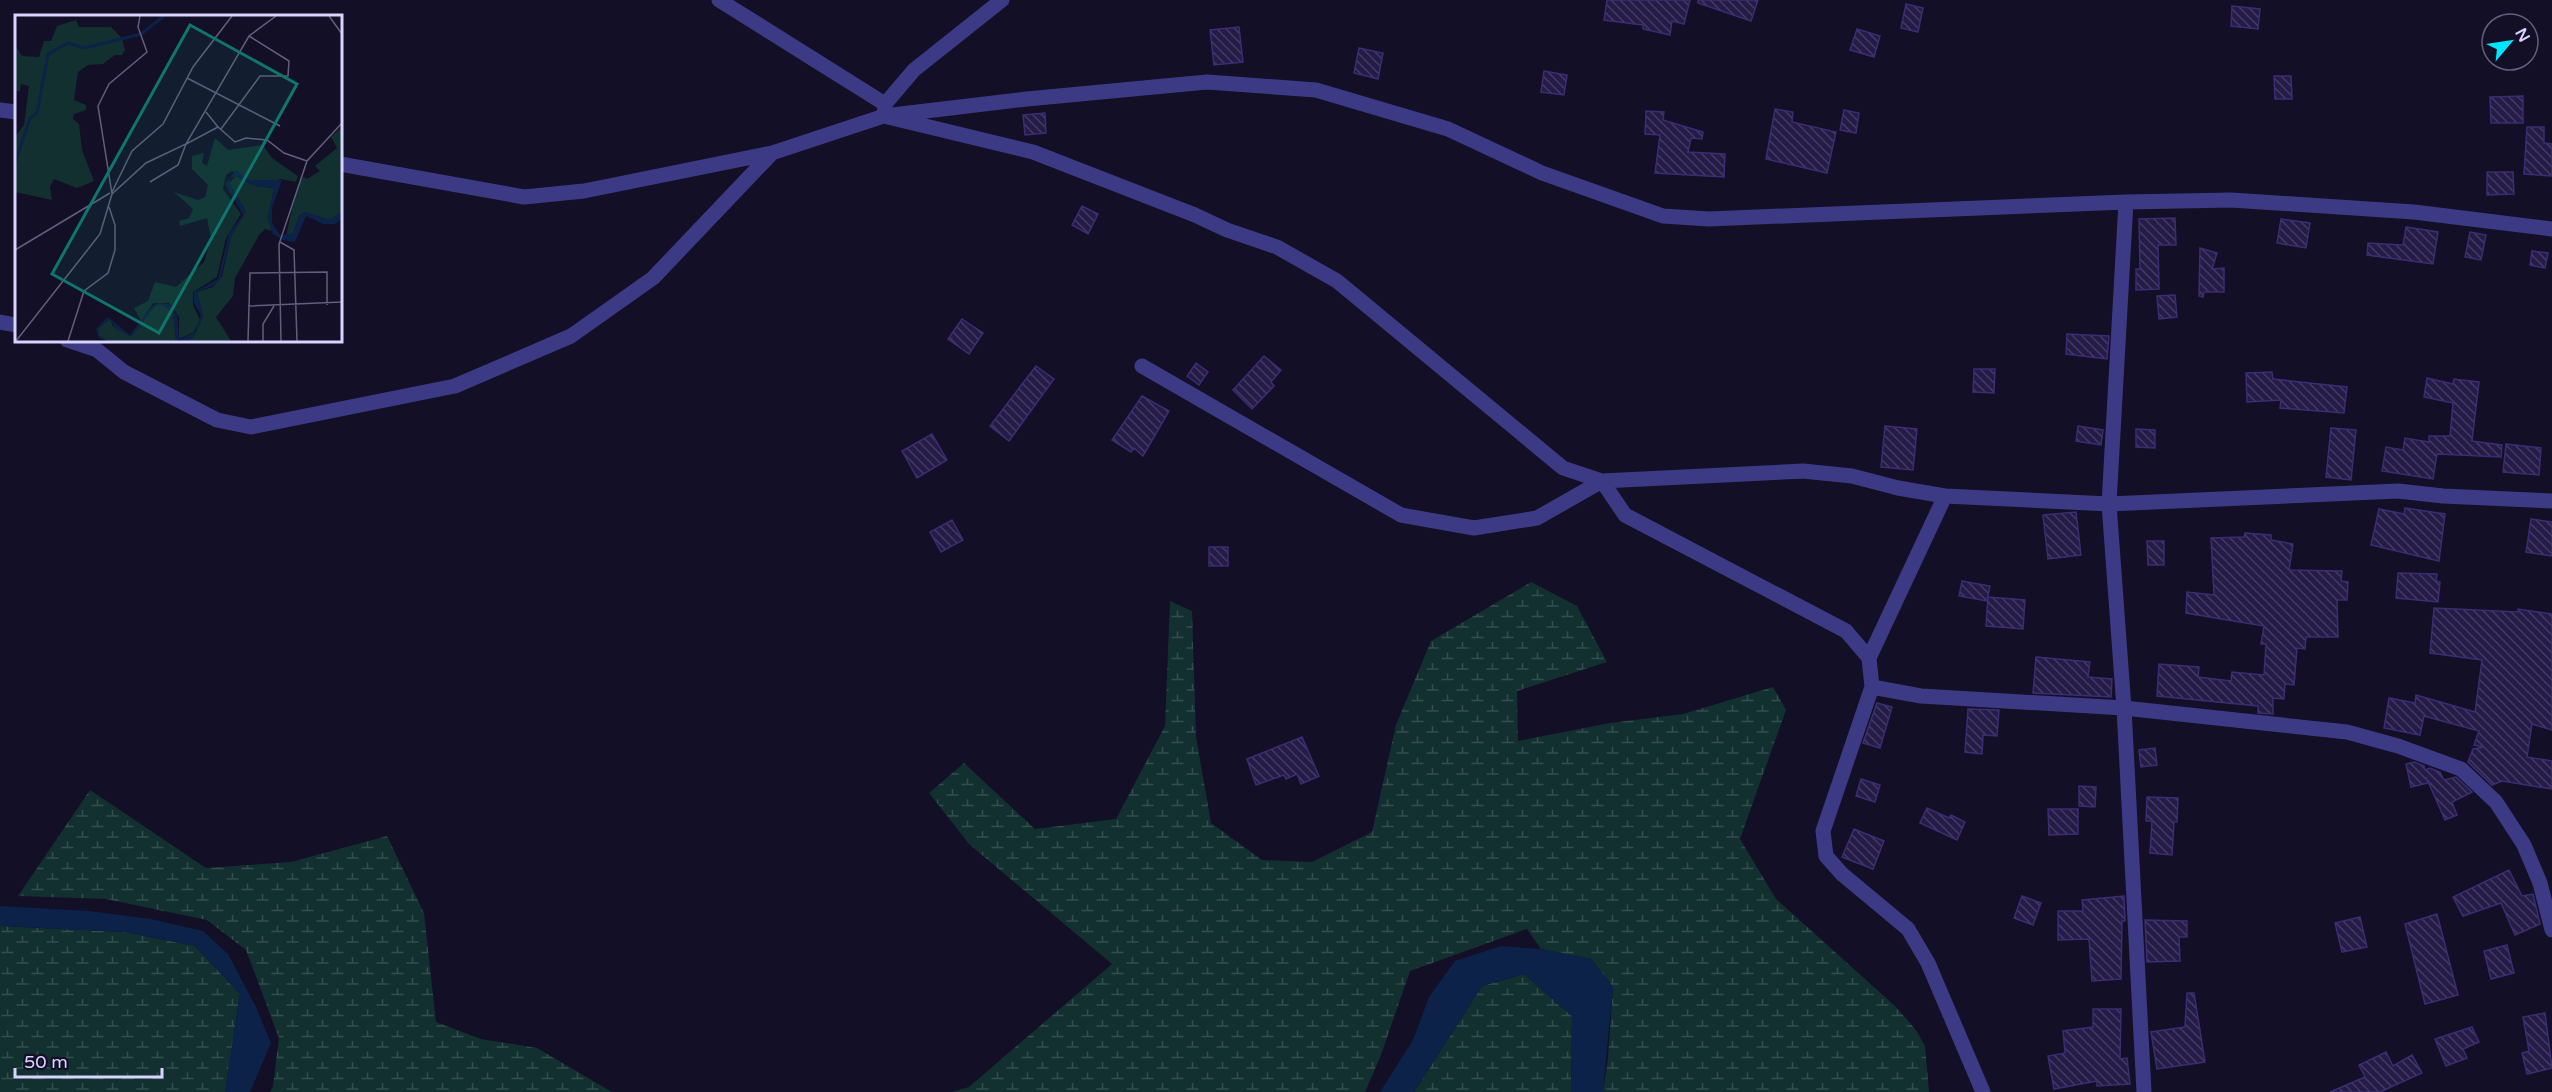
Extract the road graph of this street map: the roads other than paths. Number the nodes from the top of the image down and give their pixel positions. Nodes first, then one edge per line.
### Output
1 (719, 0) edge
2 (1002, 0) edge
3 (0, 110) edge
4 (884, 110) junction
5 (15, 112) edge
6 (772, 153) junction
7 (342, 164) edge
8 (2126, 202) junction
9 (2552, 229) edge
10 (0, 322) edge
11 (15, 325) edge
12 (74, 342) edge
13 (1142, 366) dead end
14 (1602, 481) junction
15 (1945, 496) junction
16 (2552, 501) edge
17 (2109, 504) junction
18 (1869, 658) junction
19 (1872, 687) junction
20 (2124, 708) junction
21 (2552, 930) edge
22 (1983, 1092) edge
23 (2144, 1092) edge

1 - 4 street
2 - 4 street
3 - 5 street
4 - 6 street
4 - 8 street
4 - 14 street
6 - 7 street
6 - 12 street
8 - 9 street
8 - 17 street
10 - 11 street
13 - 14 street
14 - 15 street
14 - 18 street
15 - 17 street
15 - 18 street
16 - 17 street
17 - 20 street
18 - 19 street
19 - 20 street
19 - 22 street
20 - 21 street
20 - 23 street

